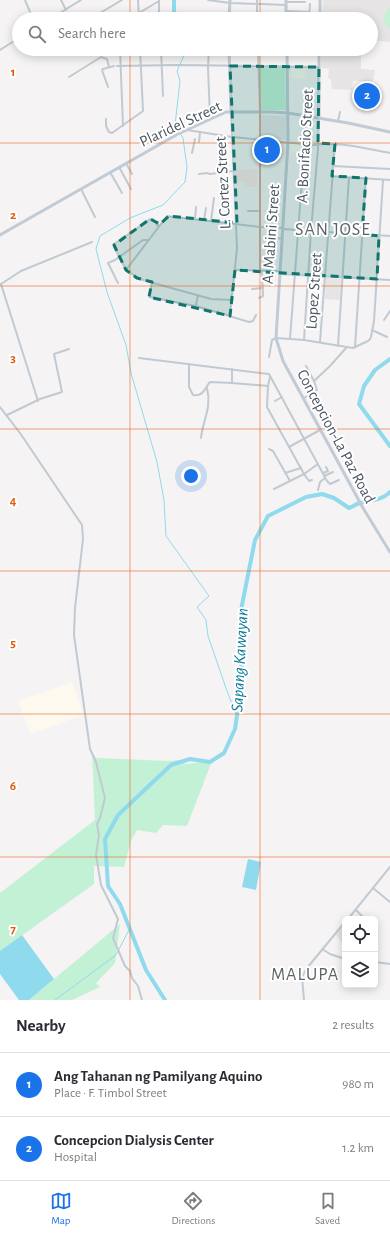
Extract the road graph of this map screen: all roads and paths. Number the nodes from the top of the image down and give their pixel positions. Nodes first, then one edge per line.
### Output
1 (25, 0) edge
2 (61, 0) edge
3 (81, 0) edge
4 (122, 0) edge
5 (138, 0) edge
6 (208, 0) edge
7 (257, 0) edge
8 (320, 0) edge
9 (160, 1) edge
10 (230, 2) edge
11 (286, 2) edge
12 (304, 2) dead end
13 (257, 4) junction
14 (310, 4) dead end
15 (66, 10) junction
16 (286, 11) joint
17 (30, 12) edge
18 (62, 12) edge
19 (103, 12) edge
20 (139, 12) edge
21 (141, 12) edge
22 (160, 12) edge
23 (229, 12) edge
24 (258, 12) edge
25 (309, 12) joint
26 (320, 12) edge
27 (12, 42) edge
28 (0, 50) edge
29 (120, 56) edge
30 (140, 56) edge
31 (161, 56) edge
32 (209, 56) edge
33 (229, 56) edge
34 (258, 56) edge
35 (287, 56) edge
36 (319, 56) edge
37 (162, 65) junction
38 (208, 65) junction
39 (114, 66) dead end
40 (117, 66) dead end
41 (121, 66) junction
42 (141, 66) junction
43 (230, 66) junction
44 (258, 66) junction
45 (109, 67) junction
46 (288, 67) junction
47 (319, 67) junction
48 (68, 77) dead end
49 (108, 87) dead end
50 (163, 96) dead end
51 (231, 112) junction
52 (260, 112) junction
53 (340, 112) dead end
54 (288, 114) junction
55 (319, 118) junction
56 (106, 119) dead end
57 (210, 119) junction
58 (338, 121) junction
59 (123, 126) junction
60 (187, 130) junction
61 (390, 132) edge
62 (200, 133) junction
63 (232, 137) junction
64 (195, 139) dead end
65 (260, 140) junction
66 (199, 142) dead end
67 (288, 142) junction
68 (335, 144) junction
69 (318, 145) junction
70 (192, 153) dead end
71 (390, 153) edge
72 (126, 163) junction
73 (333, 166) junction
74 (119, 167) junction
75 (390, 169) edge
76 (234, 171) junction
77 (110, 172) junction
78 (132, 174) dead end
79 (199, 174) dead end
80 (332, 176) junction
81 (349, 177) junction
82 (366, 178) junction
83 (302, 180) dead end
84 (383, 180) junction
85 (390, 180) edge
86 (81, 189) junction
87 (131, 189) dead end
88 (122, 193) dead end
89 (214, 198) dead end
90 (196, 207) dead end
91 (206, 208) dead end
92 (248, 211) dead end
93 (260, 211) junction
94 (95, 217) dead end
95 (195, 219) junction
96 (204, 220) junction
97 (211, 221) junction
98 (237, 223) junction
99 (158, 226) junction
100 (260, 226) junction
101 (283, 228) junction
102 (298, 230) junction
103 (311, 231) junction
104 (328, 232) junction
105 (345, 233) junction
106 (362, 234) junction
107 (0, 235) edge
108 (379, 236) junction
109 (390, 236) edge
110 (282, 238) junction
111 (147, 240) junction
112 (92, 242) dead end
113 (269, 252) dead end
114 (120, 257) junction
115 (126, 270) junction
116 (235, 270) junction
117 (261, 271) junction
118 (280, 272) junction
119 (295, 274) junction
120 (308, 275) junction
121 (326, 276) junction
122 (343, 278) junction
123 (359, 278) junction
124 (376, 279) junction
125 (390, 280) edge
126 (152, 282) junction
127 (118, 283) dead end
128 (1, 284) edge
129 (263, 288) junction
130 (252, 289) dead end
131 (198, 295) junction
132 (259, 298) dead end
133 (232, 300) junction
134 (196, 306) junction
135 (390, 311) edge
136 (256, 315) dead end
137 (230, 316) junction
138 (384, 320) dead end
139 (372, 330) junction
140 (387, 337) dead end
141 (276, 338) junction
142 (290, 339) junction
143 (304, 340) junction
144 (320, 342) junction
145 (338, 346) junction
146 (355, 347) junction
147 (346, 348) junction
148 (69, 349) dead end
149 (279, 349) joint
150 (269, 357) dead end
151 (139, 358) dead end
152 (189, 364) junction
153 (306, 366) dead end
154 (232, 368) junction
155 (270, 376) junction
156 (314, 381) junction
157 (232, 383) junction
158 (207, 386) junction
159 (268, 386) junction
160 (282, 397) junction
161 (304, 398) junction
162 (38, 401) junction
163 (275, 401) dead end
164 (0, 407) edge
165 (7, 415) junction
166 (320, 430) junction
167 (201, 438) dead end
168 (304, 439) junction
169 (289, 447) junction
170 (269, 449) dead end
171 (318, 464) junction
172 (301, 468) junction
173 (326, 468) dead end
174 (333, 472) dead end
175 (285, 473) junction
176 (323, 473) junction
177 (304, 474) junction
178 (325, 477) junction
179 (312, 480) dead end
180 (339, 480) dead end
181 (290, 481) junction
182 (274, 489) dead end
183 (318, 490) dead end
184 (390, 552) edge
185 (390, 867) edge
186 (374, 888) junction
187 (390, 902) edge
188 (356, 910) junction
189 (351, 916) edge
190 (363, 916) edge
191 (342, 926) edge
192 (322, 949) junction
193 (342, 958) edge
194 (378, 962) edge
195 (390, 964) edge
196 (142, 1000) edge
197 (304, 1000) edge

1 - 17 street
2 - 15 street
3 - 15 street
4 - 19 street
5 - 20 street
6 - 10 street
7 - 13 street
8 - 26 street
9 - 21 street
9 - 22 street
10 - 13 street
10 - 23 street
11 - 12 street
11 - 13 street
11 - 16 street
13 - 24 street
14 - 25 street
15 - 18 street
16 - 25 street
27 - 28 street
29 - 41 street
30 - 42 street
31 - 37 street
32 - 38 street
33 - 43 street, L. Cortez Street
34 - 44 street
35 - 46 street, A. Mabini Street
36 - 47 street, A. Bonifacio Street
37 - 38 street
37 - 42 street
37 - 50 street
38 - 43 street
38 - 57 street
39 - 45 street
40 - 41 street
41 - 42 street
41 - 59 street
42 - 59 street
43 - 44 street
43 - 51 street, L. Cortez Street
44 - 46 street
44 - 52 street
45 - 48 street
45 - 49 street
46 - 47 street
46 - 54 street, A. Mabini Street
47 - 55 street, A. Bonifacio Street
51 - 52 street, Plaridel Street
51 - 57 street, Plaridel Street
51 - 63 street, L. Cortez Street
52 - 54 street, Plaridel Street
52 - 65 street
53 - 58 street
54 - 55 street, Plaridel Street
54 - 67 street, A. Mabini Street
55 - 58 street, Plaridel Street
55 - 69 street, A. Bonifacio Street
56 - 59 street
57 - 60 street, Plaridel Street
58 - 61 street, Plaridel Street
60 - 62 street
60 - 72 street, Plaridel Street
62 - 63 street
62 - 66 street
63 - 65 street
63 - 76 street, L. Cortez Street
64 - 70 street
65 - 67 street
65 - 93 street
67 - 69 street
67 - 101 street, A. Mabini Street
68 - 69 street
68 - 71 street
68 - 73 street, Lopez Street
69 - 103 street, A. Bonifacio Street
72 - 74 street, Plaridel Street
72 - 78 street
73 - 75 street
73 - 80 street, Lopez Street
74 - 77 street, Plaridel Street
74 - 87 street
76 - 79 street
76 - 98 street, L. Cortez Street
77 - 86 street, Plaridel Street
77 - 88 street
80 - 81 street
80 - 104 street, Lopez Street
81 - 82 street
81 - 105 street
82 - 84 street
82 - 106 street
83 - 102 street
84 - 85 street
84 - 108 street
86 - 94 street
86 - 107 street, Plaridel Street
89 - 97 street
90 - 95 street
91 - 96 street
92 - 93 street
93 - 100 street
95 - 96 street
95 - 99 street
96 - 97 street
97 - 98 street
98 - 100 street
98 - 116 street, L. Cortez Street
99 - 111 street
99 - 114 street
100 - 101 street
100 - 117 street
101 - 102 street
101 - 110 street, A. Mabini Street
102 - 103 street
102 - 119 street
103 - 104 street
103 - 120 street, A. Bonifacio Street
104 - 105 street
104 - 121 street, Lopez Street
105 - 106 street
105 - 122 street
106 - 108 street
106 - 123 street
108 - 109 street
108 - 124 street
110 - 113 street
110 - 118 street, A. Mabini Street
111 - 114 street
111 - 115 street
112 - 128 street
114 - 115 street
114 - 127 street
115 - 126 street
116 - 117 street
116 - 133 street, L. Cortez Street
117 - 118 street
117 - 129 street
118 - 119 street
118 - 141 street, A. Mabini Street
119 - 120 street
119 - 142 street
120 - 121 street
120 - 143 street, A. Bonifacio Street
121 - 122 street
121 - 144 street, Lopez Street
122 - 123 street
122 - 145 street
123 - 124 street
123 - 146 street
124 - 125 street
124 - 139 street
126 - 131 street
126 - 134 street
128 - 162 street
129 - 130 street
129 - 132 street
131 - 133 street
131 - 134 street
133 - 137 street, L. Cortez Street
134 - 137 street
135 - 138 street
136 - 137 street
139 - 140 street
139 - 146 street
141 - 142 street
141 - 149 street, A. Mabini Street
141 - 150 street
142 - 143 street
143 - 144 street
144 - 145 street
145 - 147 street
146 - 147 street
147 - 156 street
148 - 162 street
149 - 161 street, Concepcion-La Paz Road
151 - 152 street
152 - 154 street
152 - 158 street
153 - 156 street
154 - 155 street
154 - 157 street
155 - 159 street
155 - 160 street
156 - 161 street
157 - 158 street
157 - 159 street
158 - 167 street
159 - 169 street
160 - 163 street
160 - 168 street
161 - 166 street, Concepcion-La Paz Road
162 - 165 street
164 - 165 street
165 - 196 street
166 - 168 street
166 - 184 street, Concepcion-La Paz Road
168 - 169 street
168 - 171 street
169 - 172 street
170 - 175 street
171 - 176 street
171 - 177 street
172 - 175 street
172 - 177 street
173 - 176 street
174 - 178 street
175 - 181 street
176 - 178 street
177 - 179 street
177 - 181 street
178 - 180 street
178 - 183 street
181 - 182 street
185 - 186 street
186 - 187 street
186 - 188 street
188 - 189 street
188 - 190 street
191 - 192 street
192 - 193 street
192 - 197 street
194 - 195 street

